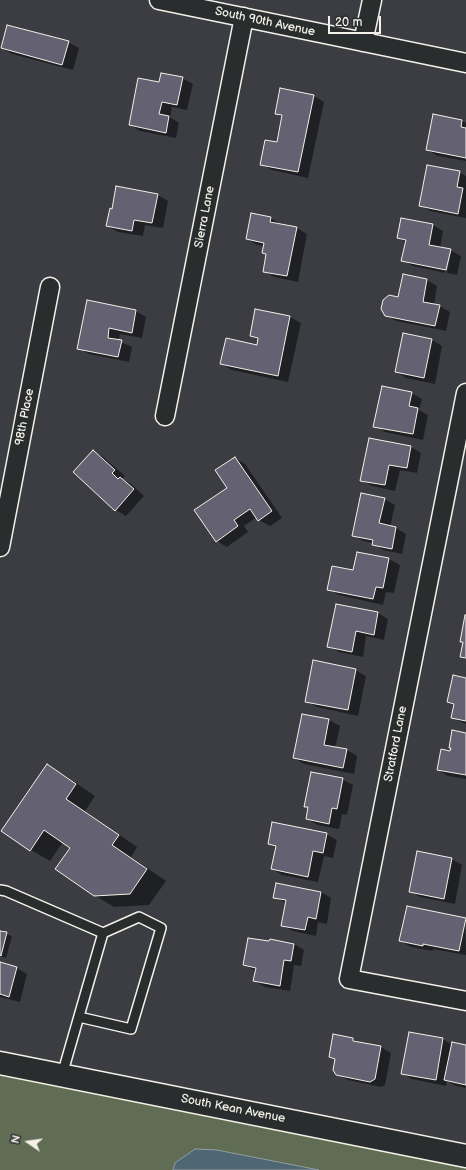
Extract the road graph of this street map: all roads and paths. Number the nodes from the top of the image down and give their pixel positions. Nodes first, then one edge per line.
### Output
1 (159, 0) edge
2 (372, 0) edge
3 (244, 17) junction
4 (363, 42) junction
5 (466, 63) edge
6 (50, 287) dead end
7 (466, 393) edge
8 (165, 416) dead end
9 (0, 547) edge
10 (0, 890) edge
11 (103, 933) junction
12 (466, 1001) edge
13 (79, 1016) junction
14 (0, 1063) edge
15 (62, 1075) junction
16 (466, 1156) edge

1 - 3 street, South 90th Avenue
2 - 4 street
3 - 4 street, South 90th Avenue
3 - 8 street, Sierra Lane
4 - 5 street, South 90th Avenue
6 - 9 street, 98th Place
7 - 12 street, Stratford Lane
10 - 11 lane
11 - 13 lane
11 - 13 lane
13 - 15 lane
14 - 15 street, South Kean Avenue
15 - 16 street, South Kean Avenue

